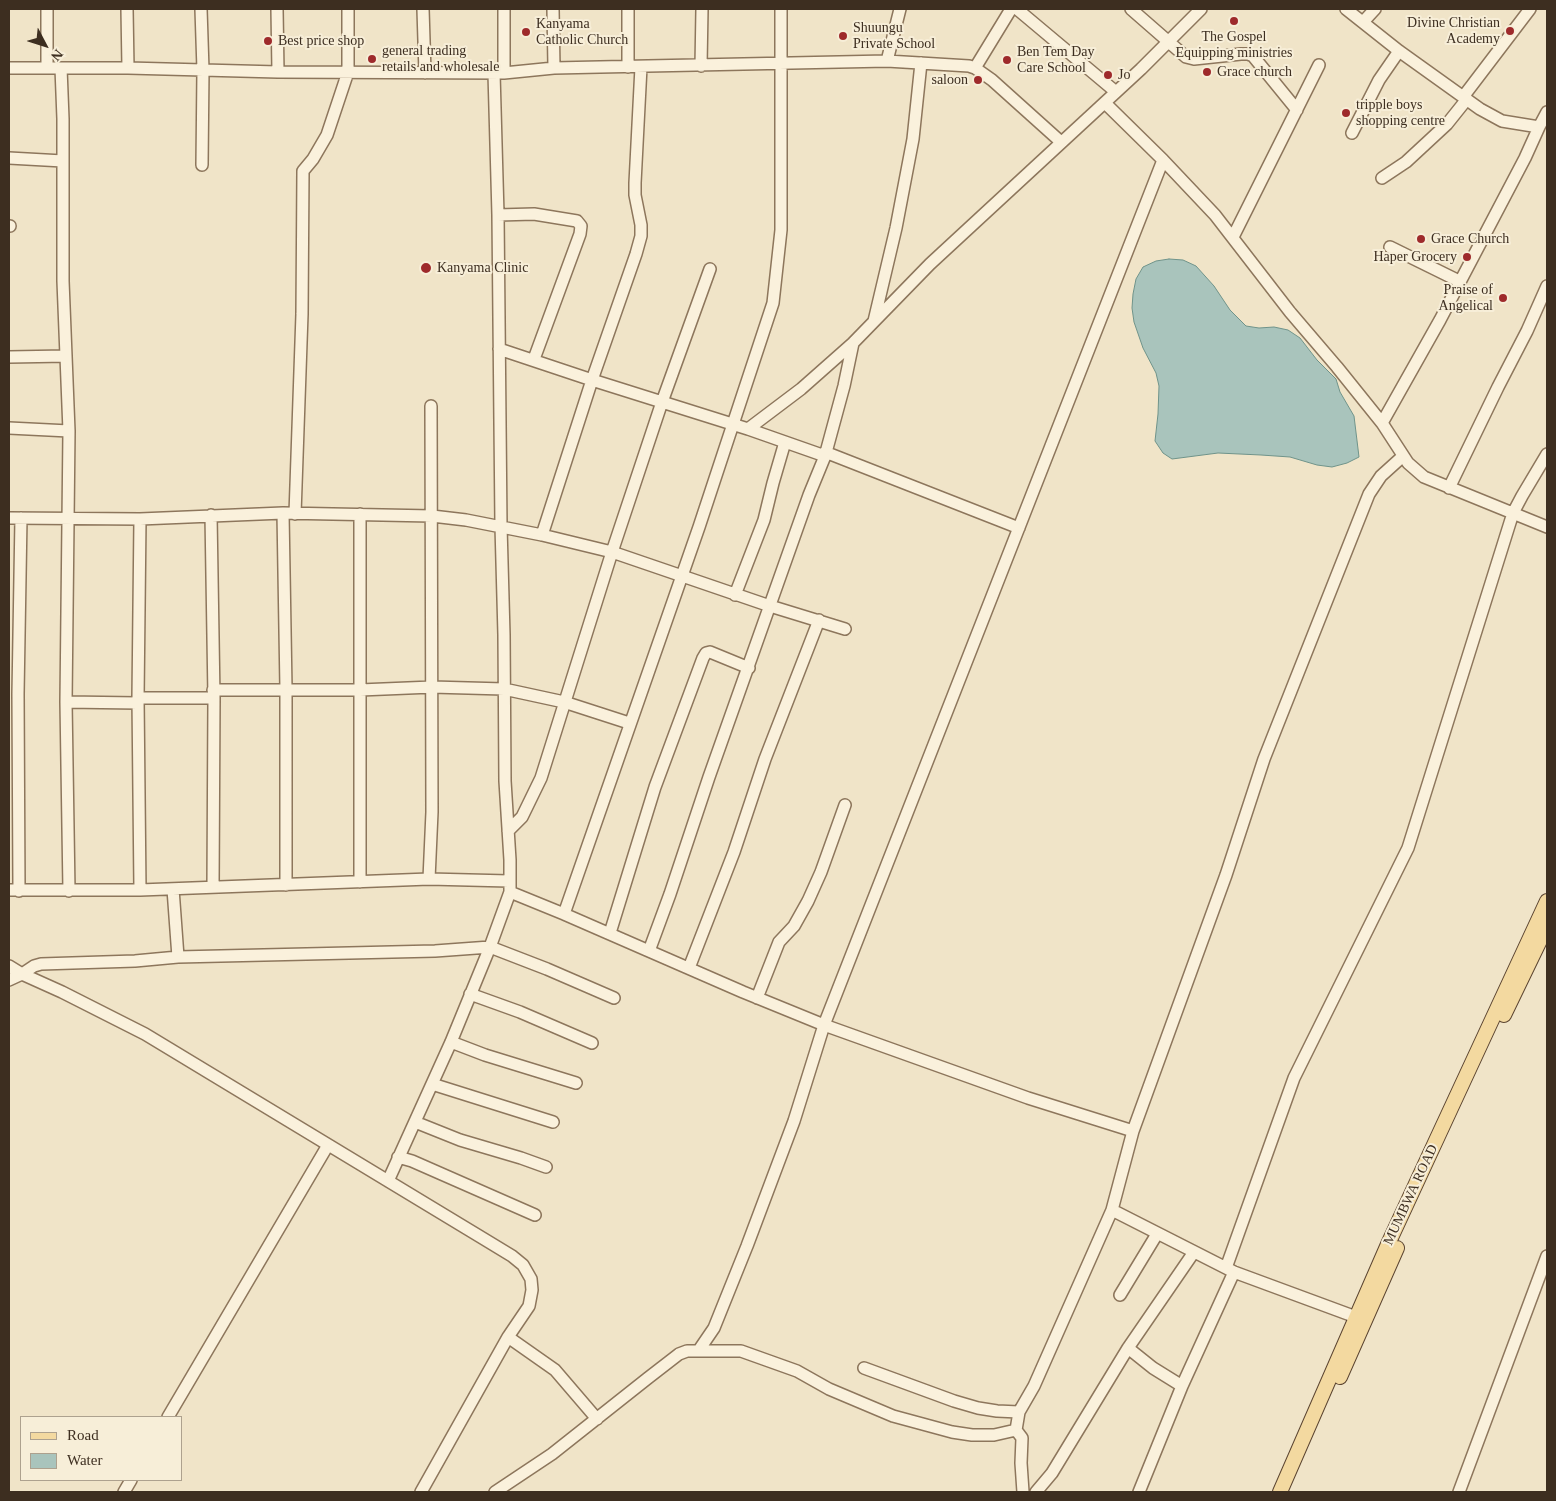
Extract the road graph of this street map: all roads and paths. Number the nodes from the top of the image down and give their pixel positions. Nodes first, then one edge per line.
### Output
1 (47, 9) edge
2 (127, 9) edge
3 (201, 9) edge
4 (277, 9) edge
5 (348, 9) edge
6 (423, 9) edge
7 (504, 9) edge
8 (553, 9) edge
9 (628, 9) edge
10 (702, 9) edge
11 (781, 9) edge
12 (900, 9) edge
13 (1011, 9) edge
14 (1017, 9) edge
15 (1131, 9) edge
16 (1201, 9) edge
17 (1346, 9) edge
18 (1376, 9) edge
19 (1530, 9) edge
20 (1363, 22) junction
21 (1169, 42) junction
22 (1400, 51) junction
23 (886, 61) junction
24 (921, 63) junction
25 (781, 64) junction
26 (1319, 65) dead end
27 (701, 66) junction
28 (628, 67) junction
29 (641, 67) junction
30 (9, 68) edge
31 (47, 68) junction
32 (62, 68) junction
33 (128, 68) junction
34 (554, 68) junction
35 (975, 68) junction
36 (204, 70) junction
37 (278, 72) junction
38 (348, 72) junction
39 (425, 73) junction
40 (499, 73) junction
41 (1116, 92) junction
42 (1465, 98) junction
43 (1104, 103) junction
44 (1297, 110) junction
45 (1547, 112) edge
46 (1352, 133) dead end
47 (1541, 133) edge
48 (1061, 142) junction
49 (9, 158) edge
50 (1164, 160) junction
51 (63, 161) junction
52 (202, 165) dead end
53 (1382, 178) dead end
54 (498, 215) junction
55 (1234, 237) junction
56 (1390, 246) dead end
57 (710, 269) dead end
58 (1459, 281) junction
59 (1547, 286) edge
60 (874, 323) junction
61 (853, 343) junction
62 (499, 349) junction
63 (66, 356) junction
64 (9, 357) edge
65 (534, 359) junction
66 (592, 380) junction
67 (662, 402) junction
68 (431, 406) dead end
69 (1382, 423) junction
70 (732, 425) junction
71 (9, 428) edge
72 (748, 429) junction
73 (69, 431) junction
74 (784, 442) junction
75 (825, 454) junction
76 (1547, 454) edge
77 (1402, 456) junction
78 (1449, 488) junction
79 (289, 513) junction
80 (1513, 513) junction
81 (360, 514) junction
82 (211, 515) junction
83 (432, 516) junction
84 (9, 518) edge
85 (21, 518) junction
86 (69, 518) junction
87 (140, 518) junction
88 (501, 526) junction
89 (1547, 526) edge
90 (1019, 528) junction
91 (542, 535) junction
92 (612, 552) junction
93 (681, 575) junction
94 (735, 594) junction
95 (770, 606) junction
96 (819, 620) junction
97 (845, 629) dead end
98 (749, 668) junction
99 (432, 687) junction
100 (286, 689) junction
101 (504, 689) junction
102 (360, 690) junction
103 (213, 694) junction
104 (138, 700) junction
105 (66, 702) junction
106 (564, 702) junction
107 (629, 723) junction
108 (845, 805) dead end
109 (508, 831) junction
110 (429, 879) junction
111 (360, 882) junction
112 (286, 885) junction
113 (510, 886) junction
114 (213, 887) junction
115 (173, 889) junction
116 (14, 890) edge
117 (140, 890) junction
118 (69, 891) junction
119 (1547, 901) edge
120 (564, 914) junction
121 (1547, 926) edge
122 (610, 933) junction
123 (490, 947) junction
124 (648, 951) junction
125 (178, 957) junction
126 (9, 966) edge
127 (689, 968) junction
128 (22, 974) junction
129 (9, 980) edge
130 (470, 994) junction
131 (614, 998) dead end
132 (756, 998) junction
133 (824, 1025) junction
134 (450, 1042) junction
135 (592, 1043) dead end
136 (576, 1083) dead end
137 (432, 1084) junction
138 (415, 1122) junction
139 (554, 1122) dead end
140 (1133, 1131) junction
141 (328, 1145) junction
142 (398, 1157) junction
143 (546, 1167) dead end
144 (388, 1180) junction
145 (1112, 1210) junction
146 (535, 1215) dead end
147 (1158, 1234) junction
148 (1194, 1252) junction
149 (1547, 1256) edge
150 (1230, 1270) junction
151 (1120, 1295) dead end
152 (1360, 1319) junction
153 (508, 1337) junction
154 (1128, 1348) junction
155 (699, 1350) junction
156 (864, 1368) dead end
157 (1182, 1386) junction
158 (1019, 1412) junction
159 (169, 1416) edge
160 (597, 1419) junction
161 (1016, 1430) junction
162 (130, 1481) edge
163 (124, 1492) edge
164 (421, 1492) edge
165 (496, 1492) edge
166 (1023, 1492) edge
167 (1036, 1492) edge
168 (1138, 1492) edge
169 (1280, 1492) edge
170 (1290, 1492) edge
171 (1459, 1492) edge

1 - 31 street
2 - 33 street
3 - 36 street
4 - 37 street
5 - 38 street
6 - 39 street
7 - 40 street
8 - 34 street
9 - 28 street
10 - 27 street
11 - 25 street
12 - 23 street
13 - 35 street
14 - 41 street
15 - 21 street
16 - 21 street
17 - 20 street
18 - 20 street
19 - 42 street
20 - 22 street
21 - 41 street
21 - 44 street
22 - 42 street
22 - 46 street
23 - 24 street
23 - 25 street
24 - 35 street
24 - 60 street
25 - 27 street
25 - 70 street
26 - 44 street
27 - 29 street
28 - 29 street
28 - 34 street
29 - 66 street
30 - 31 street
31 - 32 street
32 - 33 street
32 - 51 street
33 - 36 street
34 - 40 street
35 - 48 street
36 - 37 street
36 - 52 street
37 - 38 street
38 - 39 street
38 - 79 street
39 - 40 street
40 - 54 street
41 - 43 street
42 - 47 street
42 - 53 street
43 - 48 street
43 - 50 street
44 - 55 street
45 - 47 street
47 - 58 street
48 - 60 street
49 - 51 street
50 - 55 street
50 - 90 street
51 - 63 street
54 - 62 street
54 - 65 street
55 - 69 street
56 - 58 street
57 - 67 street
58 - 69 street
59 - 78 street
60 - 61 street
61 - 72 street
61 - 75 street
62 - 65 street
62 - 88 street
63 - 64 street
63 - 73 street
65 - 66 street
66 - 67 street
66 - 91 street
67 - 70 street
67 - 92 street
68 - 83 street
69 - 77 street
70 - 72 street
70 - 93 street
71 - 73 street
72 - 74 street
73 - 86 street
74 - 75 street
74 - 94 street
75 - 90 street
75 - 95 street
76 - 80 street
77 - 78 street
77 - 140 street
78 - 80 street
79 - 81 street
79 - 82 street
79 - 100 street
80 - 89 street
80 - 150 street
81 - 83 street
81 - 102 street
82 - 87 street
82 - 103 street
83 - 88 street
83 - 99 street
84 - 85 street
85 - 86 street
85 - 116 street
86 - 87 street
86 - 105 street
87 - 104 street
88 - 91 street
88 - 101 street
90 - 133 street
91 - 92 street
92 - 93 street
92 - 106 street
93 - 94 street
93 - 107 street
94 - 95 street
95 - 96 street
95 - 98 street
96 - 97 street
96 - 127 street
98 - 122 street
98 - 124 street
99 - 101 street
99 - 102 street
99 - 110 street
100 - 102 street
100 - 103 street
100 - 112 street
101 - 106 street
101 - 109 street
102 - 111 street
103 - 104 street
103 - 114 street
104 - 105 street
104 - 117 street
105 - 118 street
106 - 107 street
106 - 109 street
107 - 120 street
108 - 132 street
109 - 113 street
110 - 111 street
110 - 113 street
111 - 112 street
112 - 114 street
113 - 120 street
113 - 123 street
114 - 115 street
115 - 117 street
115 - 125 street
116 - 118 street
117 - 118 street
119 - 152 main road, MUMBWA ROAD
120 - 122 street
121 - 152 main road, MUMBWA ROAD
122 - 124 street
123 - 125 street
123 - 130 street
123 - 131 street
124 - 127 street
125 - 128 street
126 - 128 street
127 - 132 street
128 - 129 street
128 - 141 street
130 - 134 street
130 - 135 street
132 - 133 street
133 - 140 street
133 - 155 street
134 - 136 street
134 - 137 street
137 - 138 street
137 - 139 street
138 - 142 street
138 - 143 street
140 - 145 street
141 - 144 street
141 - 159 street
142 - 144 street
142 - 146 street
144 - 153 street
145 - 147 street
145 - 158 street
147 - 148 street
147 - 151 street
148 - 150 street
148 - 154 street
149 - 171 street
150 - 152 street
150 - 157 street
152 - 169 main road, MUMBWA ROAD
152 - 170 main road, MUMBWA ROAD
153 - 160 street
153 - 164 street
154 - 157 street
154 - 167 street
155 - 160 street
155 - 161 street
156 - 158 street
157 - 168 street
158 - 161 street
160 - 165 street
161 - 166 street
162 - 163 street

